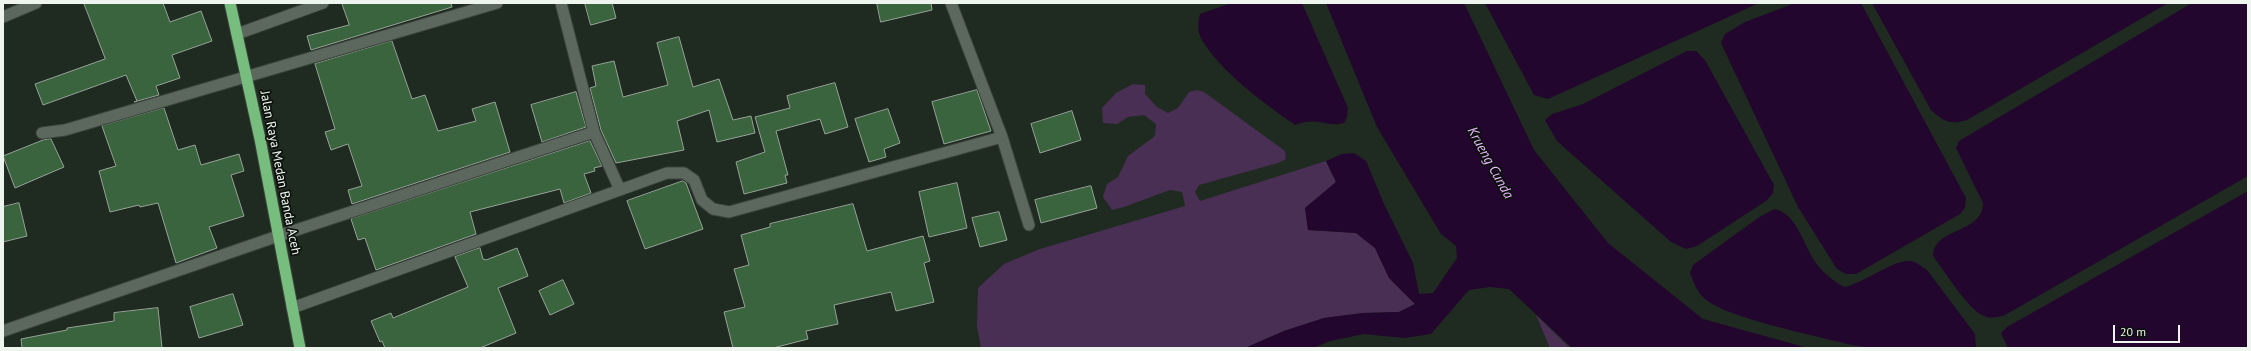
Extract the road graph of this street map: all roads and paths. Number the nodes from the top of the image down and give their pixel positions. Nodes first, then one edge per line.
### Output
1 (36, 3) edge
2 (230, 3) edge
3 (323, 3) edge
4 (497, 3) edge
5 (561, 3) edge
6 (951, 3) edge
7 (3, 17) edge
8 (237, 34) junction
9 (247, 76) junction
10 (594, 132) junction
11 (42, 133) dead end
12 (1002, 137) junction
13 (620, 190) junction
14 (1029, 225) dead end
15 (278, 236) junction
16 (292, 308) junction
17 (3, 331) edge
18 (300, 348) edge

1 - 7 street
2 - 8 highway, Jalan Raya Medan Banda Aceh
3 - 8 street
4 - 9 street
5 - 10 street
6 - 12 street
8 - 9 highway, Jalan Raya Medan Banda Aceh
9 - 11 street
9 - 15 highway, Jalan Raya Medan Banda Aceh
10 - 13 street
10 - 15 street
12 - 13 street
12 - 14 street
13 - 16 street
15 - 16 highway, Jalan Raya Medan Banda Aceh
15 - 17 street
16 - 18 highway, Jalan Raya Medan Banda Aceh

